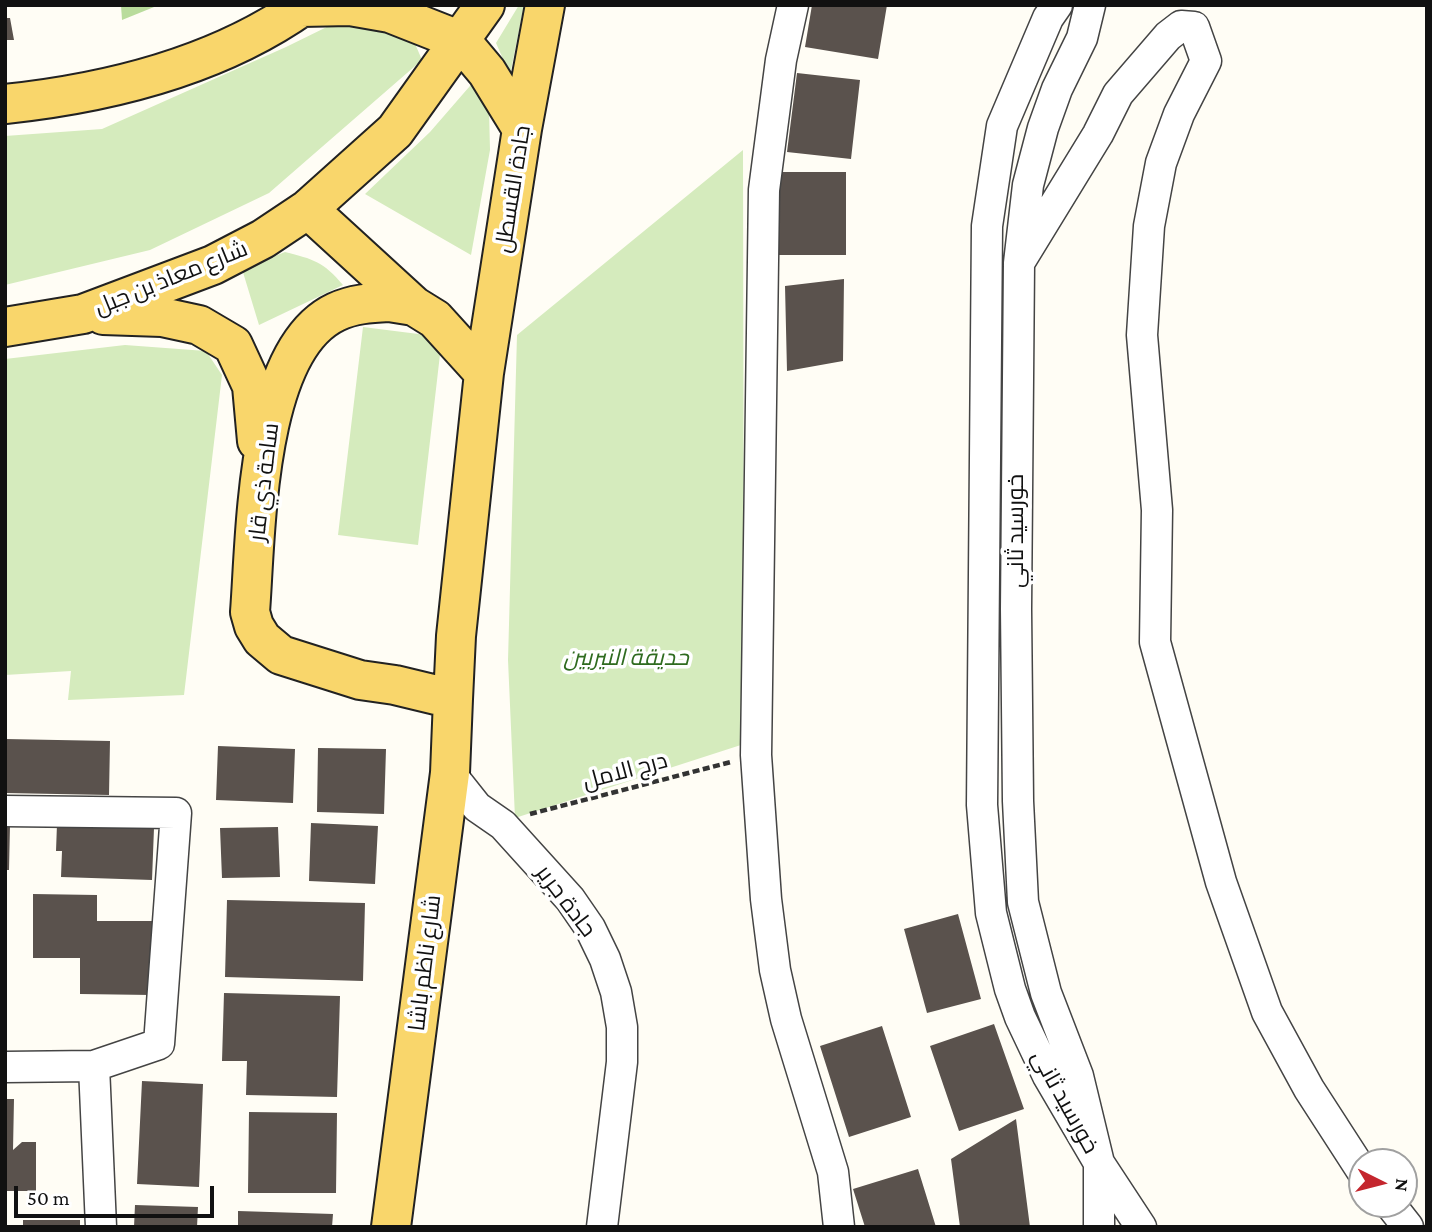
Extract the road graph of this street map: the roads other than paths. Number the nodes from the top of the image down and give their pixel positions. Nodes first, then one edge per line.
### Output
1 (485, 5) edge
2 (545, 5) edge
3 (793, 5) edge
4 (1057, 5) edge
5 (1090, 5) edge
6 (302, 6) edge
7 (461, 41) junction
8 (5, 104) edge
9 (522, 129) junction
10 (308, 209) junction
11 (1019, 263) junction
12 (414, 306) junction
13 (83, 314) junction
14 (5, 327) edge
15 (484, 373) junction
16 (261, 475) junction
17 (453, 699) junction
18 (450, 774) junction
19 (5, 811) edge
20 (94, 1066) junction
21 (5, 1067) edge
22 (1348, 1149) edge
23 (1099, 1163) junction
24 (101, 1227) edge
25 (391, 1227) edge
26 (602, 1227) edge
27 (839, 1227) edge
28 (1098, 1227) edge
29 (1141, 1227) edge

1 - 7 main road, شارع معاذ بن جبل
2 - 9 main road, جادة القسطل
3 - 27 street
4 - 23 street, خورسيد ثاني
5 - 11 street, خورسيد ثاني
6 - 7 main road
6 - 8 main road
7 - 9 main road
7 - 10 main road, شارع معاذ بن جبل
9 - 15 main road, جادة القسطل
10 - 12 main road
10 - 13 main road, شارع معاذ بن جبل
11 - 22 street
11 - 23 street, خورسيد ثاني
12 - 15 main road
12 - 16 main road, ساحة ذي قار
13 - 14 main road, شارع معاذ بن جبل
13 - 16 main road
15 - 17 main road
16 - 17 main road, ساحة ذي قار
17 - 18 main road, شارع ناظم باشا
18 - 25 main road, شارع ناظم باشا
18 - 26 street, جادة جرير
19 - 20 street
20 - 21 street
20 - 24 street
23 - 28 street
23 - 29 street

